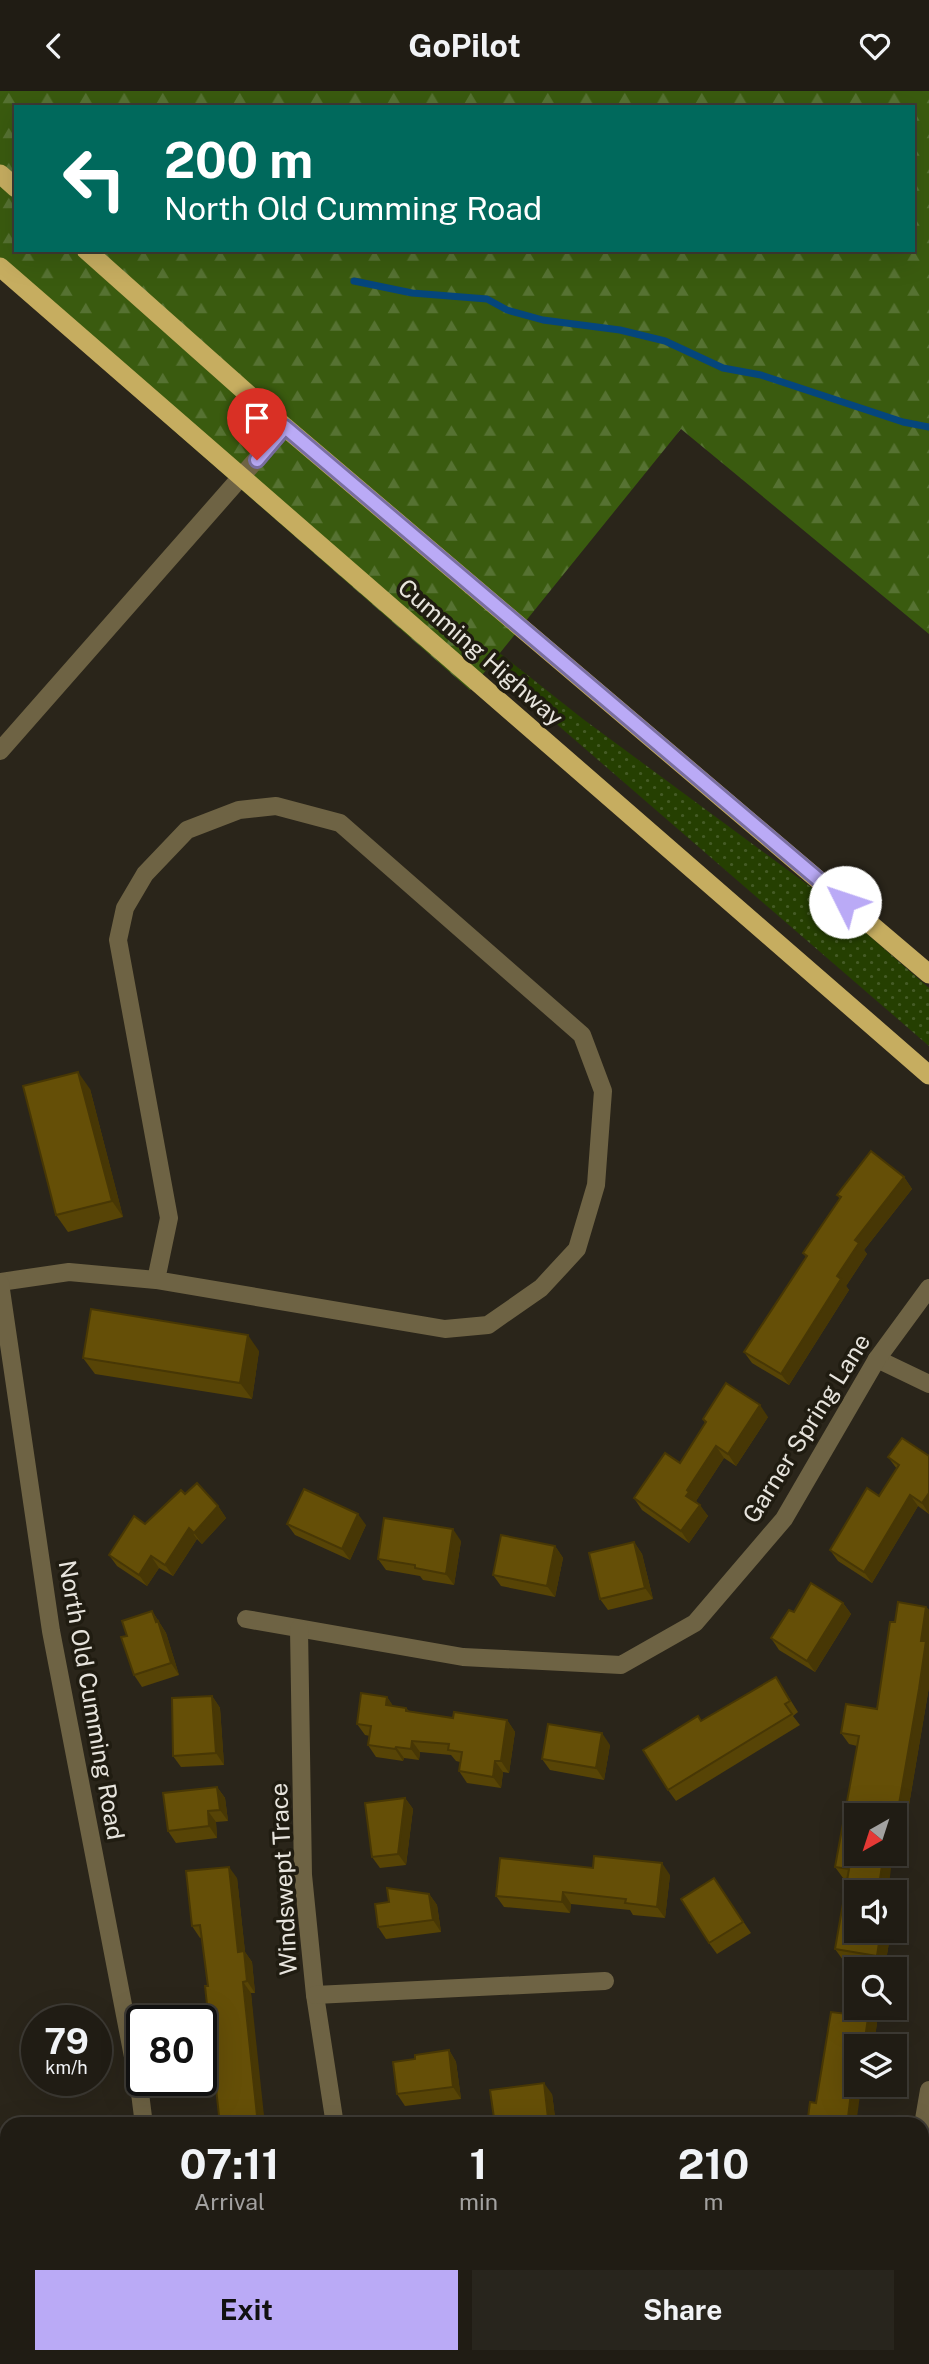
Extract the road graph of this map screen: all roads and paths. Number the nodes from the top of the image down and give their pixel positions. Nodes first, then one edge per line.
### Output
1 (0, 174) edge
2 (14, 186) edge
3 (88, 252) edge
4 (0, 267) edge
5 (285, 427) junction
6 (243, 477) junction
7 (0, 751) edge
8 (929, 974) edge
9 (929, 1075) edge
10 (156, 1280) junction
11 (0, 1283) edge
12 (929, 1288) edge
13 (877, 1359) junction
14 (929, 1384) edge
15 (246, 1619) dead end
16 (299, 1629) junction
17 (604, 1981) dead end
18 (315, 1995) junction
19 (929, 2089) edge
20 (143, 2117) edge
21 (334, 2117) edge
22 (924, 2117) edge

1 - 2 highway
3 - 5 highway, Cumming Highway
4 - 6 highway, Cumming Highway
5 - 6 street
5 - 8 highway, Cumming Highway
6 - 7 street
6 - 9 highway, Cumming Highway
10 - 10 street
10 - 11 street
11 - 20 street, North Old Cumming Road
12 - 13 street, Garner Spring Lane
13 - 14 street
13 - 16 street, Garner Spring Lane
15 - 16 street, Garner Spring Lane
16 - 18 street, Windswept Trace
17 - 18 street
18 - 21 street, Windswept Trace
19 - 22 street

